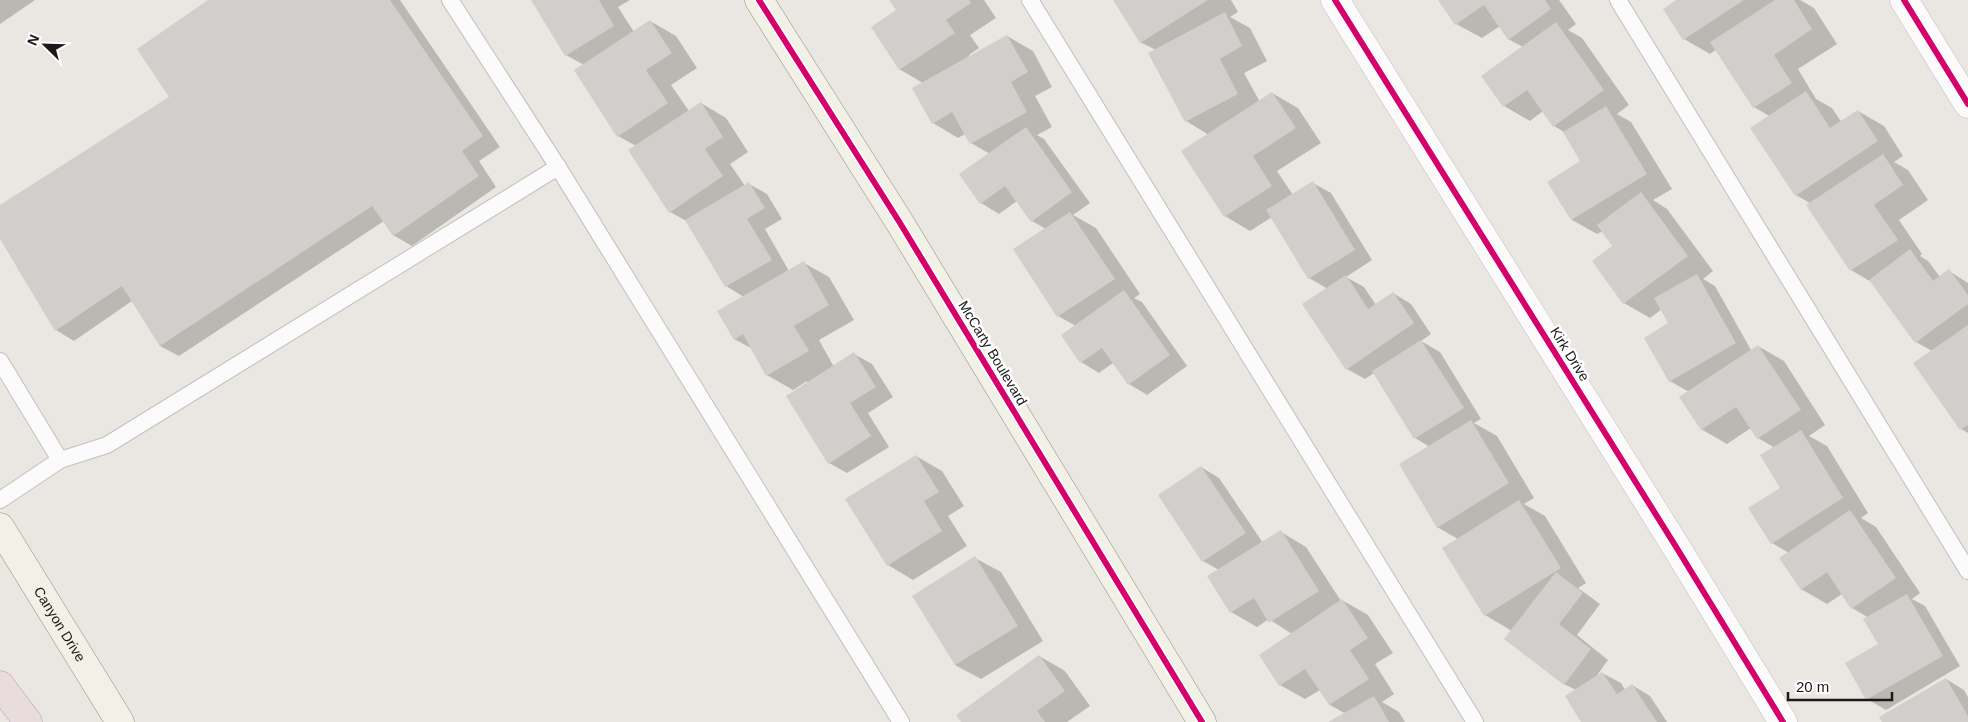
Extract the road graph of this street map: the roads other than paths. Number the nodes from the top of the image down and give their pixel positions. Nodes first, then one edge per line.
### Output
1 (450, 0) edge
2 (760, 0) edge
3 (1030, 0) edge
4 (1334, 0) edge
5 (1618, 0) edge
6 (1904, 0) edge
7 (1968, 104) edge
8 (558, 166) junction
9 (0, 361) edge
10 (60, 460) junction
11 (0, 500) edge
12 (0, 526) edge
13 (1968, 572) edge
14 (0, 685) edge
15 (28, 722) edge
16 (120, 722) edge
17 (901, 722) edge
18 (1202, 722) edge
19 (1475, 722) edge
20 (1782, 722) edge

1 - 8 lane
2 - 18 main road, McCarty Boulevard
3 - 19 lane
4 - 20 street, Kirk Drive
5 - 13 lane
6 - 7 street
8 - 10 lane
8 - 17 lane
9 - 10 lane
10 - 11 lane
12 - 16 main road, Canyon Drive
14 - 15 highway

